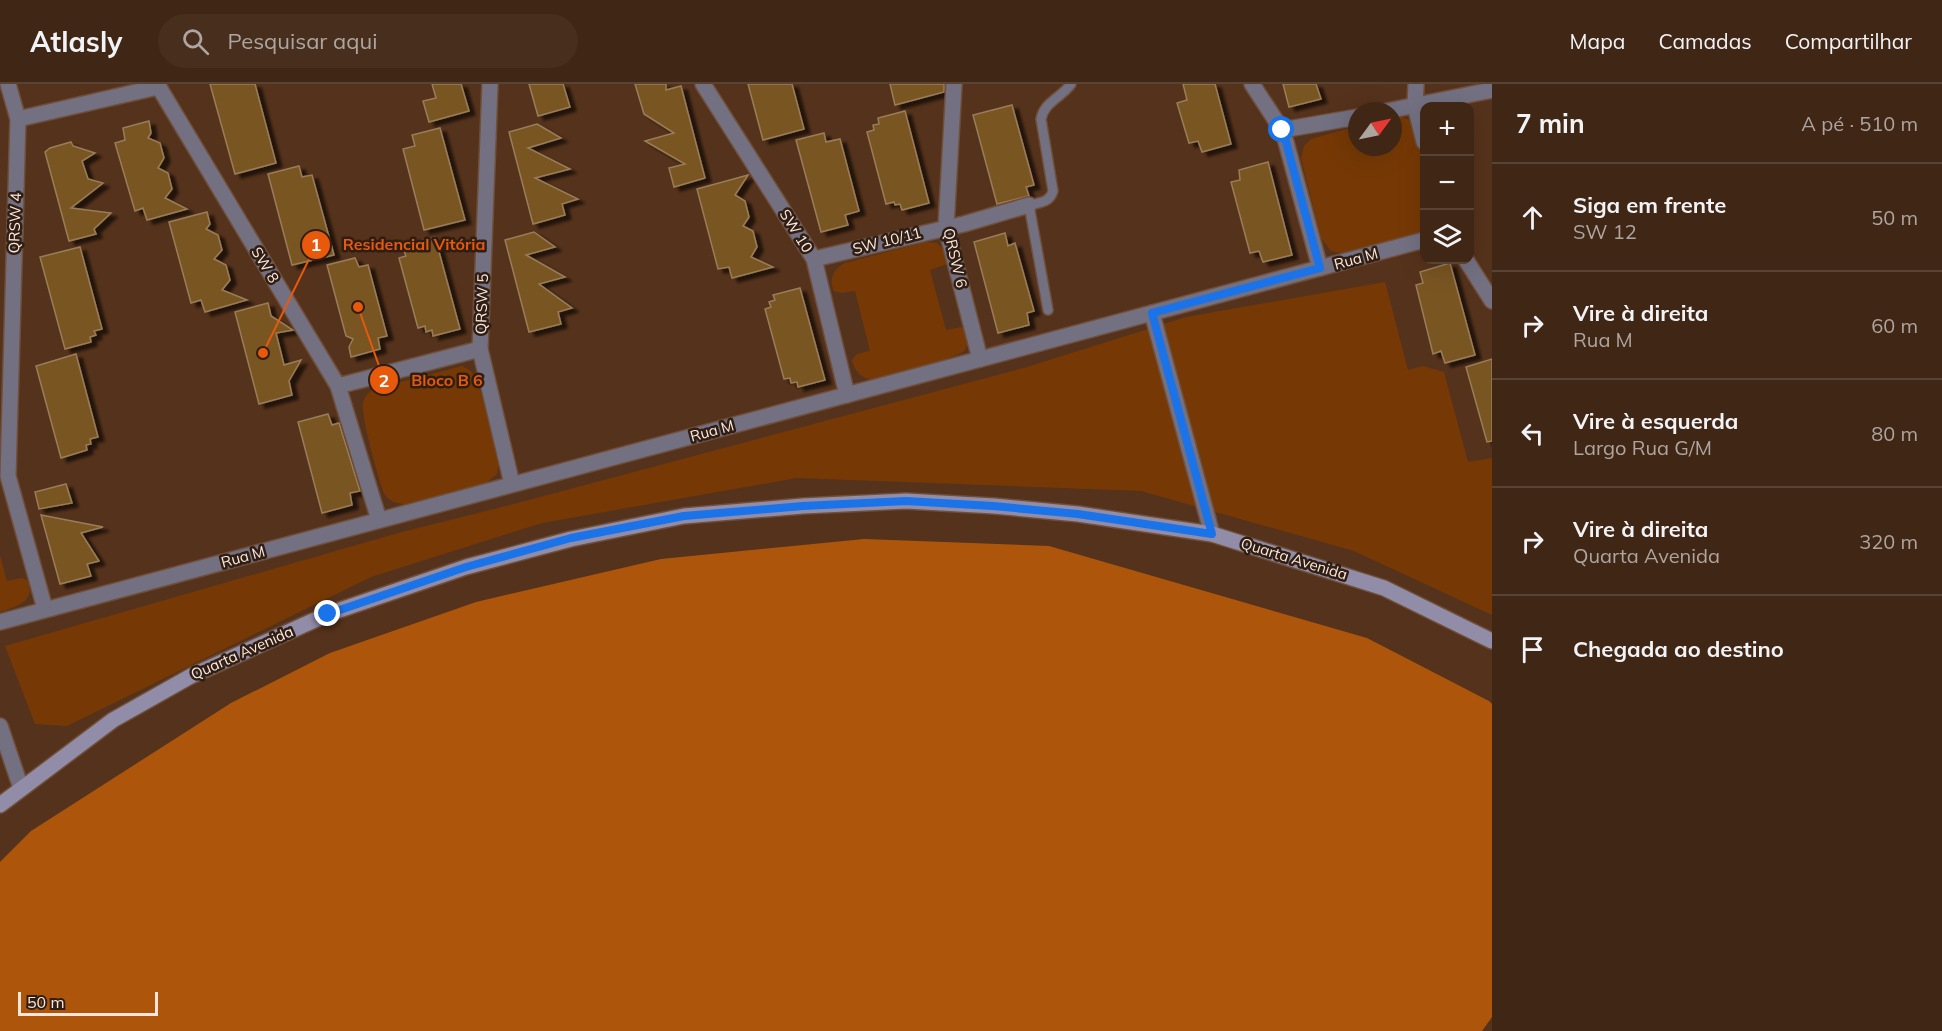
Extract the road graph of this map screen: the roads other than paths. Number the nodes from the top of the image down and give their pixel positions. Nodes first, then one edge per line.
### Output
1 (8, 84) edge
2 (490, 84) edge
3 (703, 84) edge
4 (954, 84) edge
5 (1071, 84) edge
6 (1252, 84) edge
7 (1416, 84) edge
8 (157, 86) edge
9 (1492, 90) edge
10 (1415, 106) junction
11 (1402, 108) edge
12 (18, 119) junction
13 (1348, 119) edge
14 (1420, 124) edge
15 (1282, 130) junction
16 (1029, 206) junction
17 (946, 226) junction
18 (1420, 241) edge
19 (814, 259) junction
20 (1469, 264) edge
21 (1320, 268) junction
22 (1492, 301) edge
23 (1048, 310) dead end
24 (1152, 313) junction
25 (480, 349) junction
26 (980, 359) junction
27 (338, 386) junction
28 (847, 395) junction
29 (4, 477) edge
30 (513, 484) junction
31 (379, 520) junction
32 (1212, 534) junction
33 (45, 609) junction
34 (0, 622) edge
35 (1490, 641) edge
36 (0, 726) edge
37 (21, 788) junction
38 (0, 805) edge

1 - 12 street, QRSW 4
2 - 25 street, QRSW 5
3 - 19 street, SW 10
4 - 17 street, QRSW 6
5 - 16 lane
6 - 15 street
7 - 10 street
8 - 12 street
8 - 27 street, SW 8
9 - 10 street
10 - 11 street
10 - 14 street
12 - 29 street, QRSW 4
13 - 15 street
15 - 21 street
16 - 17 street, SW 10/11
16 - 23 lane
17 - 19 street, SW 10/11
17 - 26 street, QRSW 6
18 - 21 street, Rua M
19 - 28 street, SW 10
20 - 22 street
21 - 24 street, Rua M
24 - 26 street, Rua M
24 - 32 street
25 - 27 street
25 - 30 street, QRSW 5
26 - 28 street, Rua M
27 - 31 street, SW 8
28 - 30 street, Rua M
29 - 33 street, QRSW 4
30 - 31 street, Rua M
31 - 33 street, Rua M
32 - 35 main road, Quarta Avenida
32 - 37 main road, Quarta Avenida
33 - 34 street, Rua M
36 - 37 street
37 - 38 main road, Quarta Avenida

